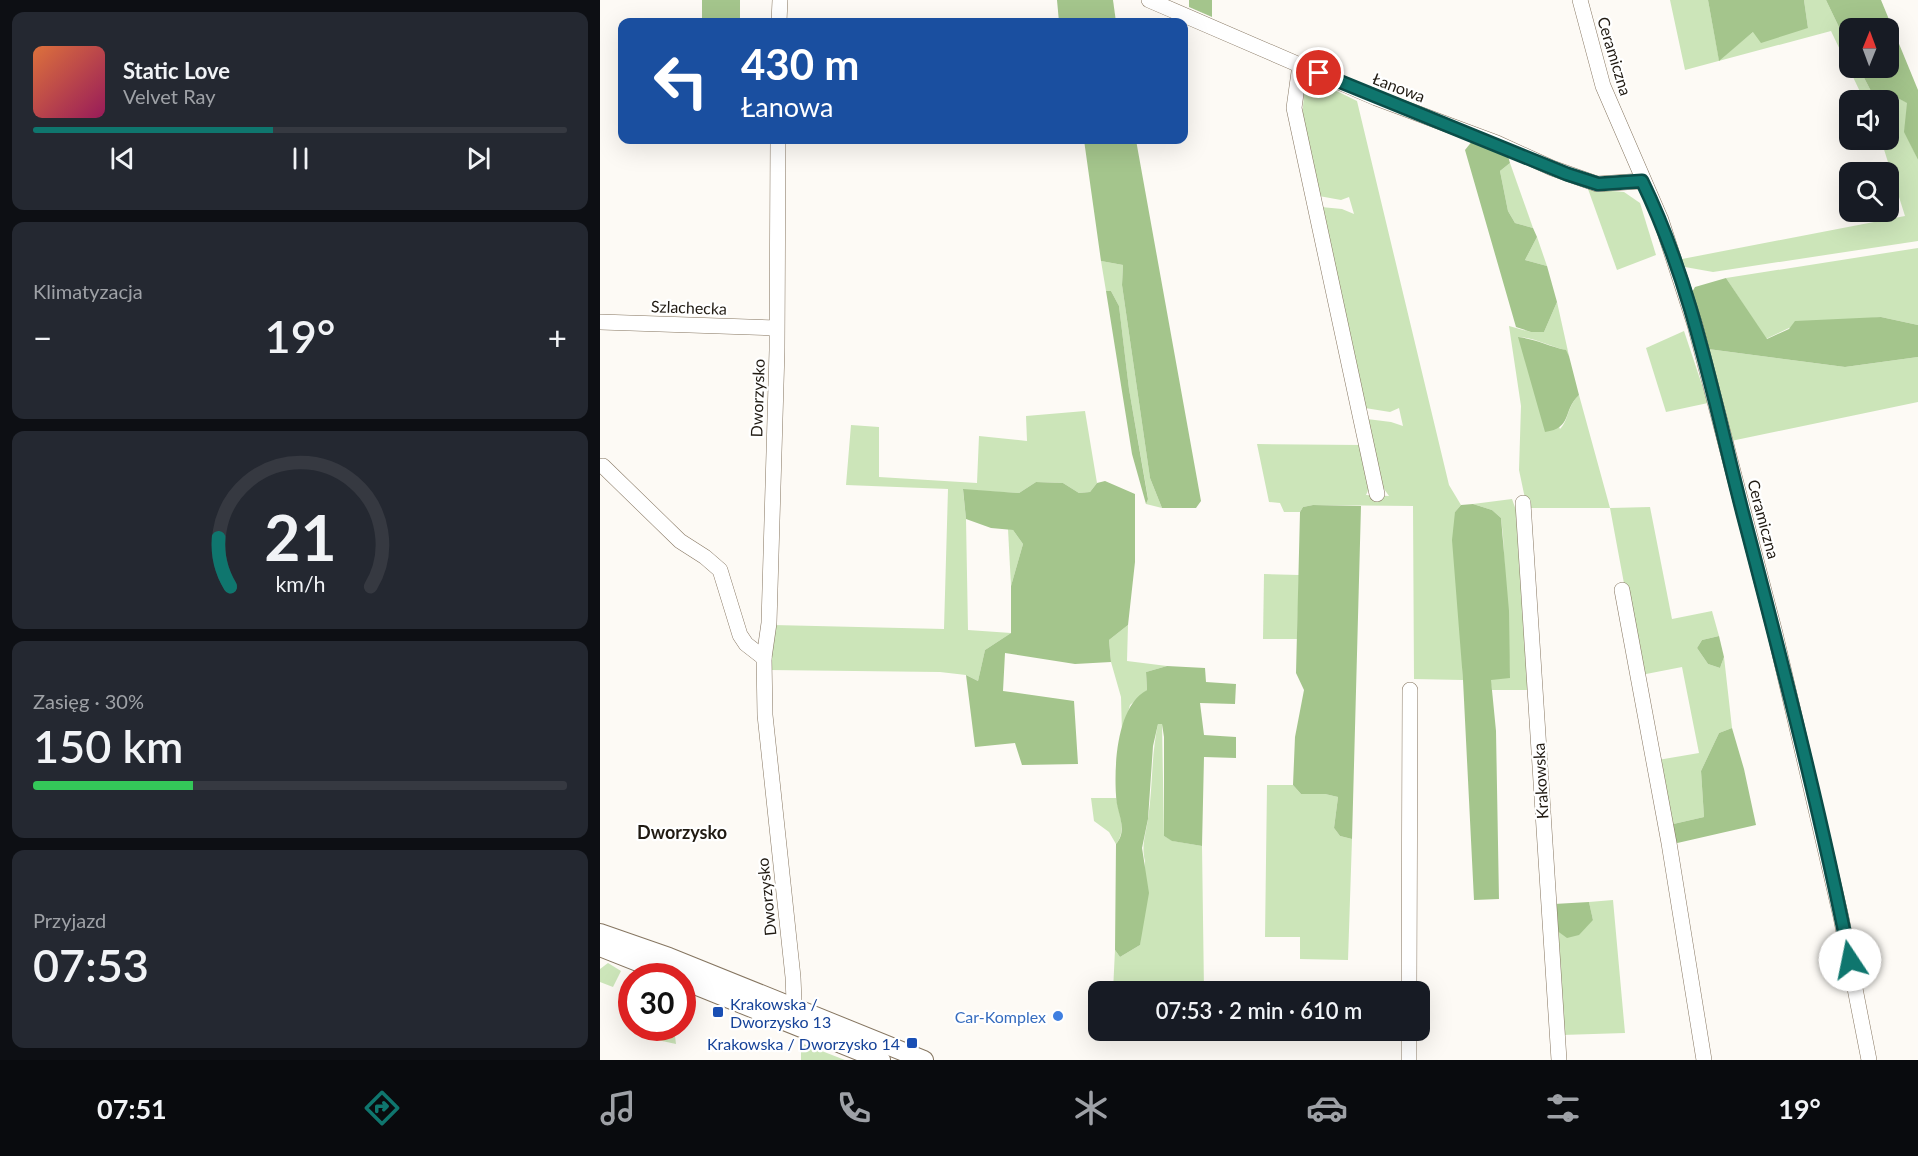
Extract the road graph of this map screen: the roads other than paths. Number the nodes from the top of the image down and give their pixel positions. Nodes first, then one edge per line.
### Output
1 (780, 0) edge
2 (1149, 0) edge
3 (1580, 0) edge
4 (779, 18) edge
5 (1300, 65) junction
6 (778, 144) edge
7 (1642, 181) junction
8 (600, 322) edge
9 (776, 328) junction
10 (603, 466) dead end
11 (1377, 494) dead end
12 (1523, 503) dead end
13 (1622, 590) dead end
14 (764, 658) junction
15 (1410, 690) dead end
16 (600, 933) edge
17 (600, 947) edge
18 (640, 963) edge
19 (1409, 981) edge
20 (696, 985) edge
21 (790, 1015) junction
22 (1409, 1041) edge
23 (881, 1060) edge
24 (924, 1060) edge
25 (1409, 1060) edge
26 (1559, 1060) edge
27 (1704, 1060) edge
28 (1869, 1060) edge

1 - 4 street
2 - 5 street, Łanowa
3 - 7 street, Ceramiczna
5 - 7 street, Łanowa
5 - 11 street
6 - 9 street, Dworzysko
7 - 28 street, Ceramiczna
8 - 9 street, Szlachecka
9 - 14 street, Dworzysko
10 - 14 street
12 - 26 street, Krakowska
13 - 27 street
14 - 21 street, Dworzysko
15 - 19 street
16 - 21 main road
17 - 18 main road
20 - 21 main road
21 - 23 main road
21 - 24 main road
22 - 25 street

